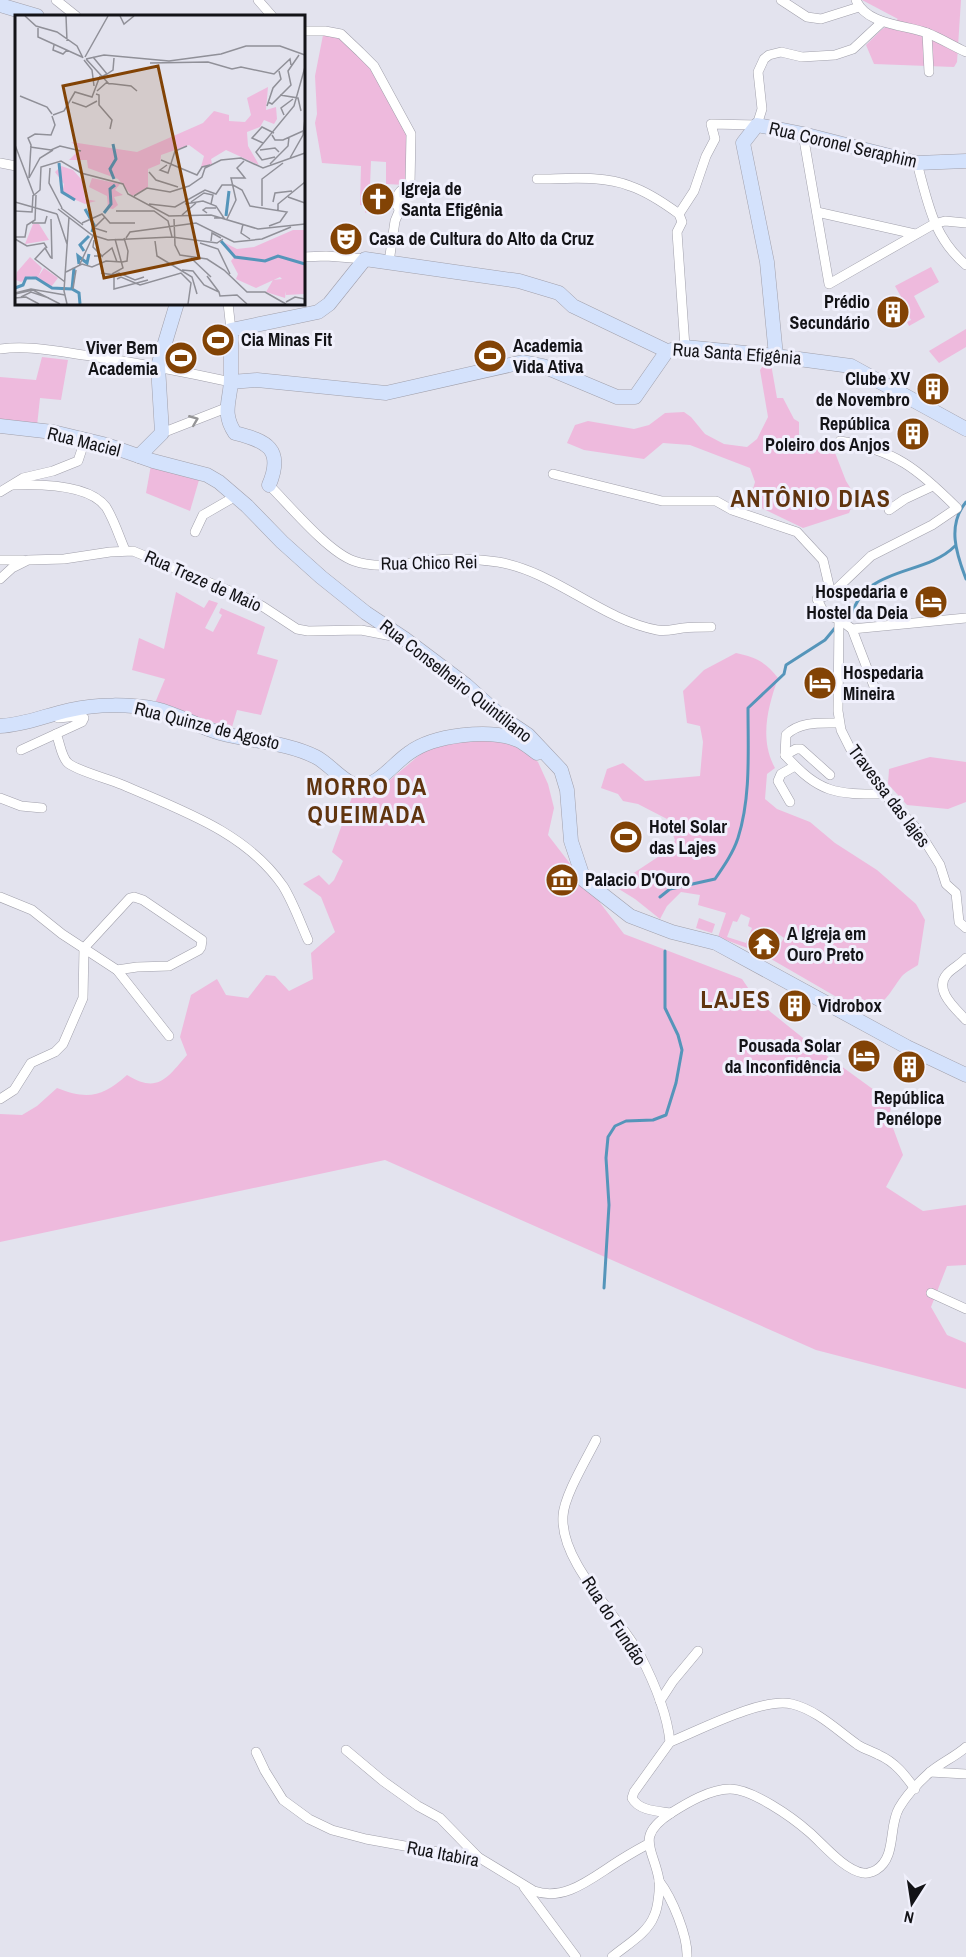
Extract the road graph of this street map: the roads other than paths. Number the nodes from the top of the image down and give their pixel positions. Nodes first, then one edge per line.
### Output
1 (56, 0) edge
2 (258, 0) edge
3 (781, 0) edge
4 (858, 4) edge
5 (0, 5) edge
6 (34, 15) edge
7 (75, 15) edge
8 (271, 15) edge
9 (882, 22) junction
10 (304, 31) edge
11 (927, 33) junction
12 (966, 52) edge
13 (929, 72) dead end
14 (757, 125) junction
15 (803, 134) junction
16 (966, 161) edge
17 (0, 163) edge
18 (917, 163) junction
19 (15, 166) edge
20 (537, 178) dead end
21 (817, 212) junction
22 (679, 214) junction
23 (966, 223) edge
24 (934, 224) junction
25 (915, 234) junction
26 (304, 257) edge
27 (365, 259) junction
28 (389, 262) junction
29 (966, 265) edge
30 (177, 304) edge
31 (228, 304) edge
32 (231, 330) junction
33 (685, 347) junction
34 (0, 349) edge
35 (667, 351) junction
36 (776, 356) junction
37 (158, 366) junction
38 (231, 381) junction
39 (226, 408) junction
40 (964, 424) edge
41 (0, 426) edge
42 (162, 433) junction
43 (85, 440) junction
44 (840, 441) dead end
45 (139, 456) junction
46 (553, 474) dead end
47 (13, 484) junction
48 (269, 485) joint
49 (933, 486) junction
50 (0, 492) edge
51 (236, 496) junction
52 (889, 510) dead end
53 (195, 532) dead end
54 (125, 550) junction
55 (0, 560) edge
56 (28, 560) junction
57 (0, 579) edge
58 (831, 594) junction
59 (966, 618) edge
60 (838, 619) junction
61 (711, 627) dead end
62 (852, 629) junction
63 (405, 639) junction
64 (875, 689) dead end
65 (26, 723) junction
66 (839, 723) junction
67 (0, 726) edge
68 (56, 734) junction
69 (21, 750) dead end
70 (785, 755) junction
71 (795, 766) junction
72 (561, 770) junction
73 (830, 775) dead end
74 (884, 794) junction
75 (0, 798) edge
76 (790, 802) dead end
77 (42, 808) dead end
78 (0, 897) edge
79 (966, 928) edge
80 (308, 940) dead end
81 (84, 948) junction
82 (966, 958) edge
83 (117, 970) junction
84 (966, 1020) edge
85 (169, 1036) dead end
86 (966, 1075) edge
87 (0, 1099) edge
88 (931, 1293) dead end
89 (966, 1309) edge
90 (596, 1440) dead end
91 (698, 1651) dead end
92 (660, 1701) junction
93 (670, 1742) junction
94 (966, 1747) edge
95 (346, 1750) dead end
96 (256, 1752) dead end
97 (930, 1772) junction
98 (966, 1774) edge
99 (915, 1789) junction
100 (671, 1813) junction
101 (648, 1844) junction
102 (478, 1857) junction
103 (520, 1881) junction
104 (659, 1881) junction
105 (576, 1957) edge
106 (612, 1957) edge
107 (687, 1957) edge

1 - 7 street
2 - 8 street
3 - 4 street
4 - 9 street
5 - 6 street
9 - 11 street
9 - 14 street
10 - 28 street
11 - 12 street
11 - 13 street
14 - 15 street, Rua Coronel Seraphim
14 - 22 street
14 - 36 street
15 - 18 street, Rua Coronel Seraphim
15 - 21 street
16 - 18 street, Rua Coronel Seraphim
17 - 19 street
18 - 24 street
20 - 22 street
21 - 25 street
21 - 25 street
22 - 33 street
23 - 24 street
24 - 25 street
24 - 29 street
26 - 27 street
27 - 28 street, Rua Santa Efigênia
27 - 32 street
28 - 35 street, Rua Santa Efigênia
30 - 37 street
31 - 32 street
32 - 38 street
33 - 35 street, Rua Santa Efigênia
33 - 36 street, Rua Santa Efigênia
34 - 37 street
35 - 38 street
36 - 40 street, Rua Santa Efigênia
37 - 38 street
37 - 42 street
38 - 39 street
42 -> 39 street, Rua Maciel
39 - 48 street
41 - 43 street, Rua Maciel
42 - 45 street, Rua Maciel
43 - 45 street, Rua Maciel
43 - 47 street
44 - 49 street
45 - 51 street, Rua Conselheiro Quintiliano
46 - 58 street
47 - 50 street
47 - 54 street
48 - 61 street, Rua Chico Rei
49 - 52 street
49 - 58 street
51 - 53 street
51 - 63 street, Rua Conselheiro Quintiliano
54 - 56 street, Rua Treze de Maio
54 - 63 street, Rua Treze de Maio
55 - 56 street, Rua Treze de Maio
56 - 57 street
58 - 60 street
59 - 62 street
60 - 62 street
60 - 66 street, Travessa das lajes
62 - 64 street
63 - 72 street, Rua Conselheiro Quintiliano
65 - 67 street, Rua Quinze de Agosto
65 - 68 street
65 - 72 street, Rua Quinze de Agosto
66 - 70 street
66 - 74 street, Travessa das lajes
68 - 69 street
68 - 80 street
70 - 71 street
70 - 73 street
71 - 74 street
71 - 76 street
72 - 86 street
74 - 79 street, Travessa das lajes
75 - 77 street
78 - 81 street
81 - 83 street
81 - 83 street
81 - 87 street
82 - 84 street
83 - 85 street
88 - 89 street
90 - 92 street, Rua do Fundão
91 - 92 street
92 - 93 street, Rua do Fundão
93 - 99 street
93 - 100 street
94 - 97 street
95 - 102 street
96 - 102 street, Rua Itabira
97 - 98 street
97 - 99 street
99 - 100 street
100 - 101 street
101 - 103 street, Rua Itabira
101 - 104 street
102 - 103 street, Rua Itabira
103 - 105 street
104 - 106 street
104 - 107 street

